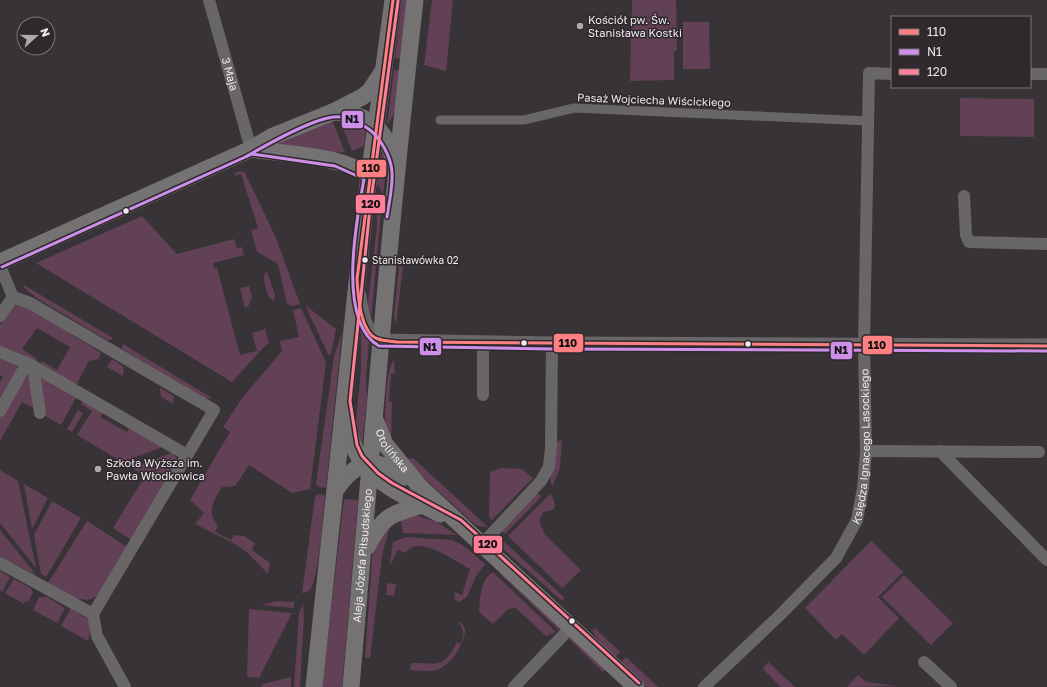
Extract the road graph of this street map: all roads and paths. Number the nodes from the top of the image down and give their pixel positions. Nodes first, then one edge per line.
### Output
1 (209, 0) edge
2 (393, 0) edge
3 (415, 0) edge
4 (384, 65) junction
5 (891, 74) edge
6 (1031, 74) edge
7 (1047, 74) edge
8 (333, 112) junction
9 (402, 112) junction
10 (440, 120) dead end
11 (868, 121) junction
12 (379, 138) junction
13 (251, 149) junction
14 (336, 161) junction
15 (397, 172) junction
16 (369, 177) junction
17 (964, 196) dead end
18 (1047, 244) edge
19 (0, 262) edge
20 (0, 266) edge
21 (357, 279) junction
22 (13, 297) junction
23 (0, 316) edge
24 (380, 341) junction
25 (483, 343) junction
26 (552, 344) junction
27 (864, 345) junction
28 (1047, 346) edge
29 (0, 352) edge
30 (30, 365) junction
31 (483, 395) dead end
32 (345, 401) junction
33 (375, 408) junction
34 (0, 411) edge
35 (40, 413) dead end
36 (866, 451) junction
37 (940, 451) junction
38 (1039, 452) dead end
39 (187, 455) junction
40 (368, 467) junction
41 (420, 487) junction
42 (334, 492) junction
43 (423, 505) junction
44 (458, 524) junction
45 (482, 544) junction
46 (364, 554) junction
47 (1047, 560) edge
48 (0, 563) edge
49 (93, 614) junction
50 (571, 627) junction
51 (924, 662) dead end
52 (125, 687) edge
53 (314, 687) edge
54 (351, 687) edge
55 (514, 687) edge
56 (636, 687) edge
57 (704, 687) edge
58 (951, 687) edge

1 - 13 street, 3 Maja
2 - 4 main road
3 - 9 main road, Aleja Józefa Piłsudskiego
4 - 8 main road
4 - 12 main road
5 - 11 street, Księdza Ignacego Lasockiego
6 - 7 street
8 - 12 main road
8 - 13 main road
9 - 12 main road
9 - 15 main road, Aleja Józefa Piłsudskiego
10 - 11 street, Pasaż Wojciecha Wiścickiego
11 - 27 street, Księdza Ignacego Lasockiego
12 - 14 main road
12 - 15 main road
12 - 16 main road
13 - 14 main road
13 - 19 main road
14 - 16 main road
15 - 24 main road, Aleja Józefa Piłsudskiego
16 - 21 main road
17 - 18 street
20 - 22 street
21 - 24 street
21 - 32 main road
22 - 23 street
22 - 39 street
24 - 25 street
24 - 33 main road, Aleja Józefa Piłsudskiego
25 - 26 street
25 - 31 street
26 - 27 street
26 - 45 street
27 - 28 street
27 - 36 street, Księdza Ignacego Lasockiego
29 - 30 street
30 - 34 street
30 - 35 street
30 - 39 street
32 - 40 main road, Otolińska
32 - 42 main road
33 - 40 main road, Aleja Józefa Piłsudskiego
33 - 41 main road, Otolińska
36 - 37 street
36 - 57 street, Księdza Ignacego Lasockiego
37 - 38 street
37 - 47 street
39 - 49 street
40 - 41 main road, Otolińska
40 - 42 main road
40 - 43 main road, Otolińska
40 - 46 main road, Aleja Józefa Piłsudskiego
41 - 44 main road, Otolińska
42 - 53 main road
43 - 44 main road, Otolińska
43 - 46 main road
44 - 45 main road, Otolińska
45 - 50 main road, Otolińska
46 - 54 main road, Aleja Józefa Piłsudskiego
48 - 49 street
49 - 52 street
50 - 55 street
50 - 56 main road, Otolińska
51 - 58 street

